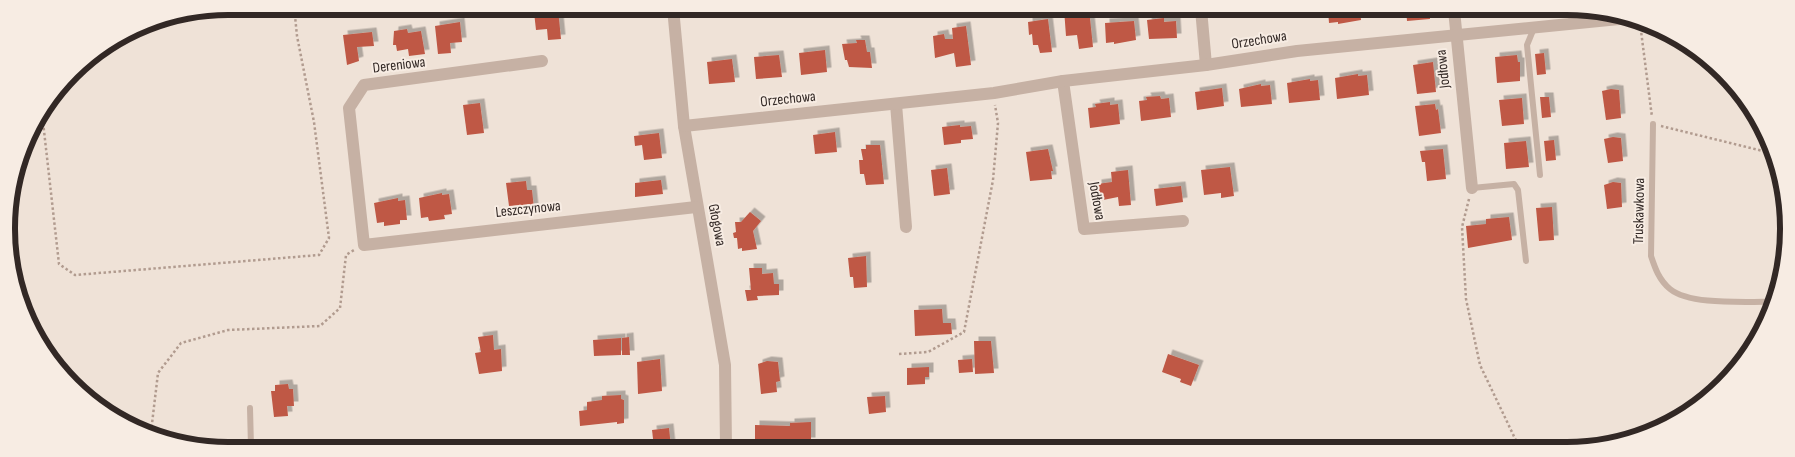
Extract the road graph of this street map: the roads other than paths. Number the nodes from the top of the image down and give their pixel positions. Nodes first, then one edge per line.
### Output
1 (674, 15) edge
2 (1202, 15) edge
3 (1454, 15) edge
4 (1611, 20) edge
5 (1534, 27) junction
6 (1456, 36) junction
7 (542, 62) dead end
8 (1206, 65) junction
9 (1063, 81) junction
10 (896, 104) junction
11 (1653, 124) road end
12 (684, 126) junction
13 (1540, 175) dead end
14 (1472, 188) joint
15 (696, 207) junction
16 (1182, 222) dead end
17 (906, 228) dead end
18 (364, 244) joint
19 (1526, 261) dead end
20 (1767, 302) edge
21 (250, 408) dead end
22 (250, 442) edge
23 (726, 442) edge

1 - 12 street, Głogowa
2 - 8 street
3 - 6 street, Jodłowa
4 - 5 street, Orzechowa
5 - 6 street, Orzechowa
5 - 13 lane
6 - 8 street, Orzechowa
6 - 14 street, Jodłowa
7 - 18 street, Dereniowa
8 - 9 street, Orzechowa
9 - 10 street, Orzechowa
9 - 16 street, Jodłowa
10 - 12 street, Orzechowa
10 - 17 street
11 - 20 lane, Truskawkowa
12 - 15 street, Głogowa
14 - 19 lane
15 - 18 street, Leszczynowa
15 - 23 street, Głogowa
21 - 22 lane

